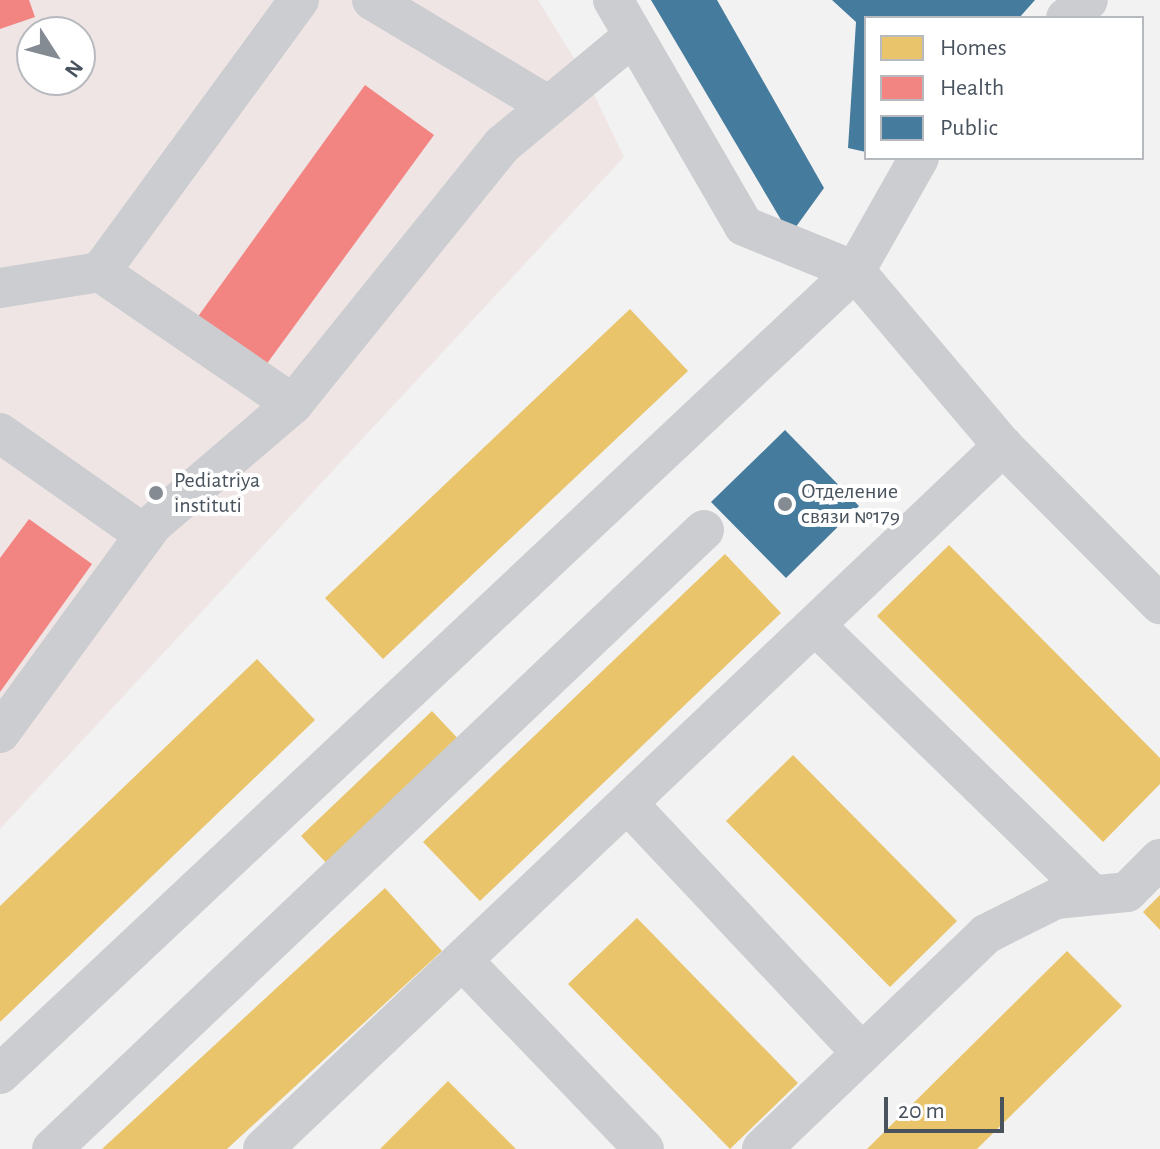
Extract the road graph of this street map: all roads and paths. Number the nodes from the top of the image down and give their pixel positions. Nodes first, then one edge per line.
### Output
1 (299, 0) edge
2 (372, 0) edge
3 (613, 0) edge
4 (1088, 0) edge
5 (1068, 16) edge
6 (631, 38) junction
7 (549, 106) junction
8 (918, 160) edge
9 (855, 271) junction
10 (100, 272) junction
11 (0, 288) edge
12 (293, 404) junction
13 (0, 433) edge
14 (1003, 446) junction
15 (704, 530) dead end
16 (145, 535) junction
17 (1160, 604) edge
18 (816, 626) junction
19 (0, 733) edge
20 (629, 805) junction
21 (1160, 859) edge
22 (1093, 895) junction
23 (463, 961) junction
24 (862, 1053) junction
25 (0, 1074) edge
26 (52, 1149) edge
27 (263, 1149) edge
28 (644, 1149) edge
29 (762, 1149) edge

1 - 10 street
2 - 7 street
3 - 6 street
4 - 5 street
6 - 7 street
6 - 9 street
7 - 12 street
8 - 9 street
9 - 14 street
9 - 25 street
10 - 11 street
10 - 12 street
12 - 16 street
13 - 16 street
14 - 17 street
14 - 18 street
15 - 26 street
16 - 19 street
18 - 20 street
18 - 22 street
20 - 23 street
20 - 24 street
21 - 22 street
22 - 24 street
23 - 27 street
23 - 28 street
24 - 29 street

